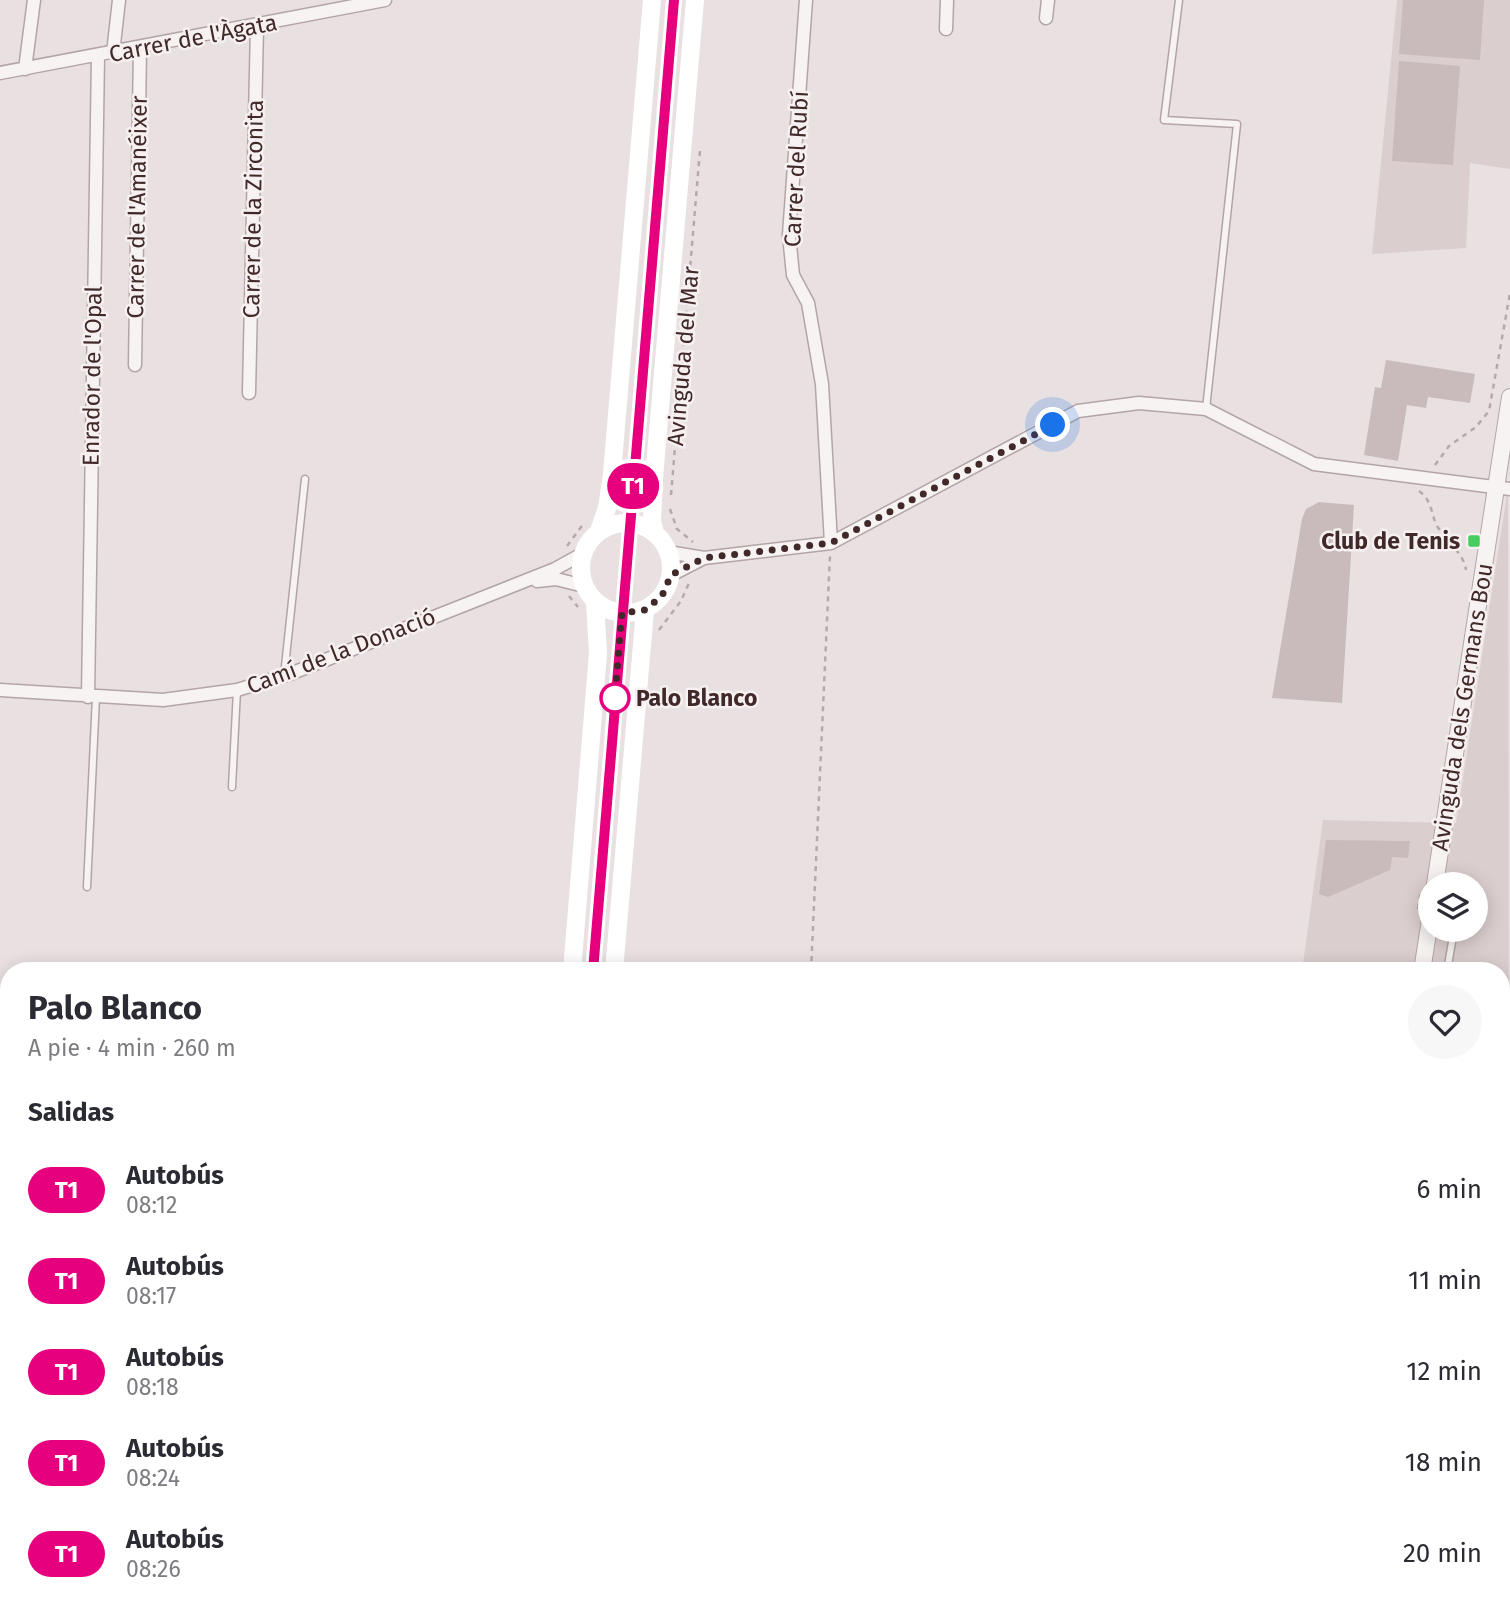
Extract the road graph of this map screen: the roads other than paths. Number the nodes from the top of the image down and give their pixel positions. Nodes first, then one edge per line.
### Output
1 (34, 0) edge
2 (120, 0) edge
3 (385, 0) edge
4 (652, 0) edge
5 (674, 0) edge
6 (695, 0) edge
7 (806, 0) edge
8 (947, 0) edge
9 (1048, 0) edge
10 (1179, 0) edge
11 (354, 3) edge
12 (1046, 18) dead end
13 (257, 26) junction
14 (946, 29) dead end
15 (140, 48) junction
16 (113, 53) junction
17 (98, 56) junction
18 (25, 69) junction
19 (0, 73) edge
20 (135, 365) dead end
21 (249, 393) dead end
22 (1510, 397) edge
23 (1206, 409) junction
24 (305, 479) dead end
25 (1503, 489) edge
26 (630, 522) junction
27 (599, 531) junction
28 (655, 533) junction
29 (831, 543) junction
30 (668, 552) junction
31 (582, 554) junction
32 (704, 558) junction
33 (671, 575) junction
34 (509, 585) junction
35 (584, 586) junction
36 (595, 602) junction
37 (645, 610) junction
38 (622, 613) junction
39 (284, 676) junction
40 (0, 690) edge
41 (237, 690) junction
42 (92, 697) junction
43 (232, 787) dead end
44 (1431, 872) edge
45 (86, 887) dead end
46 (1423, 942) edge
47 (1452, 942) dead end
48 (573, 962) edge
49 (594, 962) edge
50 (615, 962) edge
51 (1422, 962) edge
52 (1449, 962) edge

1 - 18 street
2 - 16 street
3 - 11 street, Carrer de l'Àgata
4 - 27 main road
5 - 26 lane, Avinguda del Mar
6 - 28 main road, Avinguda del Mar
7 - 29 street, Carrer del Rubí
8 - 14 street
9 - 12 street
10 - 23 lane
11 - 13 street, Carrer de l'Àgata
13 - 15 street, Carrer de l'Àgata
13 - 21 street, Carrer de la Zirconita
15 - 16 street, Carrer de l'Àgata
15 - 20 street, Carrer de l'Amanéixer
16 - 17 street, Carrer de l'Àgata
17 - 18 street, Carrer de l'Àgata
17 - 42 street, Enrador de l'Opal
18 - 19 street, Carrer de l'Àgata
22 - 25 street, Avinguda dels Germans Bou
23 - 25 street
23 - 29 street
24 - 39 lane
25 - 44 street, Avinguda dels Germans Bou
26 - 27 main road
26 - 28 main road
26 - 38 lane, Avinguda del Mar
27 - 31 main road
28 - 30 main road
29 - 32 street
30 - 32 street
30 - 33 main road
31 - 34 street, Camí de la Donació
31 - 35 main road
32 - 33 street
33 - 37 main road
34 - 35 street, Camí de la Donació
34 - 39 street, Camí de la Donació
35 - 36 main road
36 - 38 main road
36 - 48 main road
37 - 38 main road
37 - 50 main road
38 - 49 lane, Avinguda del Mar
39 - 41 street, Camí de la Donació
40 - 42 street, Camí de la Donació
41 - 42 street, Camí de la Donació
41 - 43 lane
42 - 45 lane
46 - 51 street
47 - 52 lane

